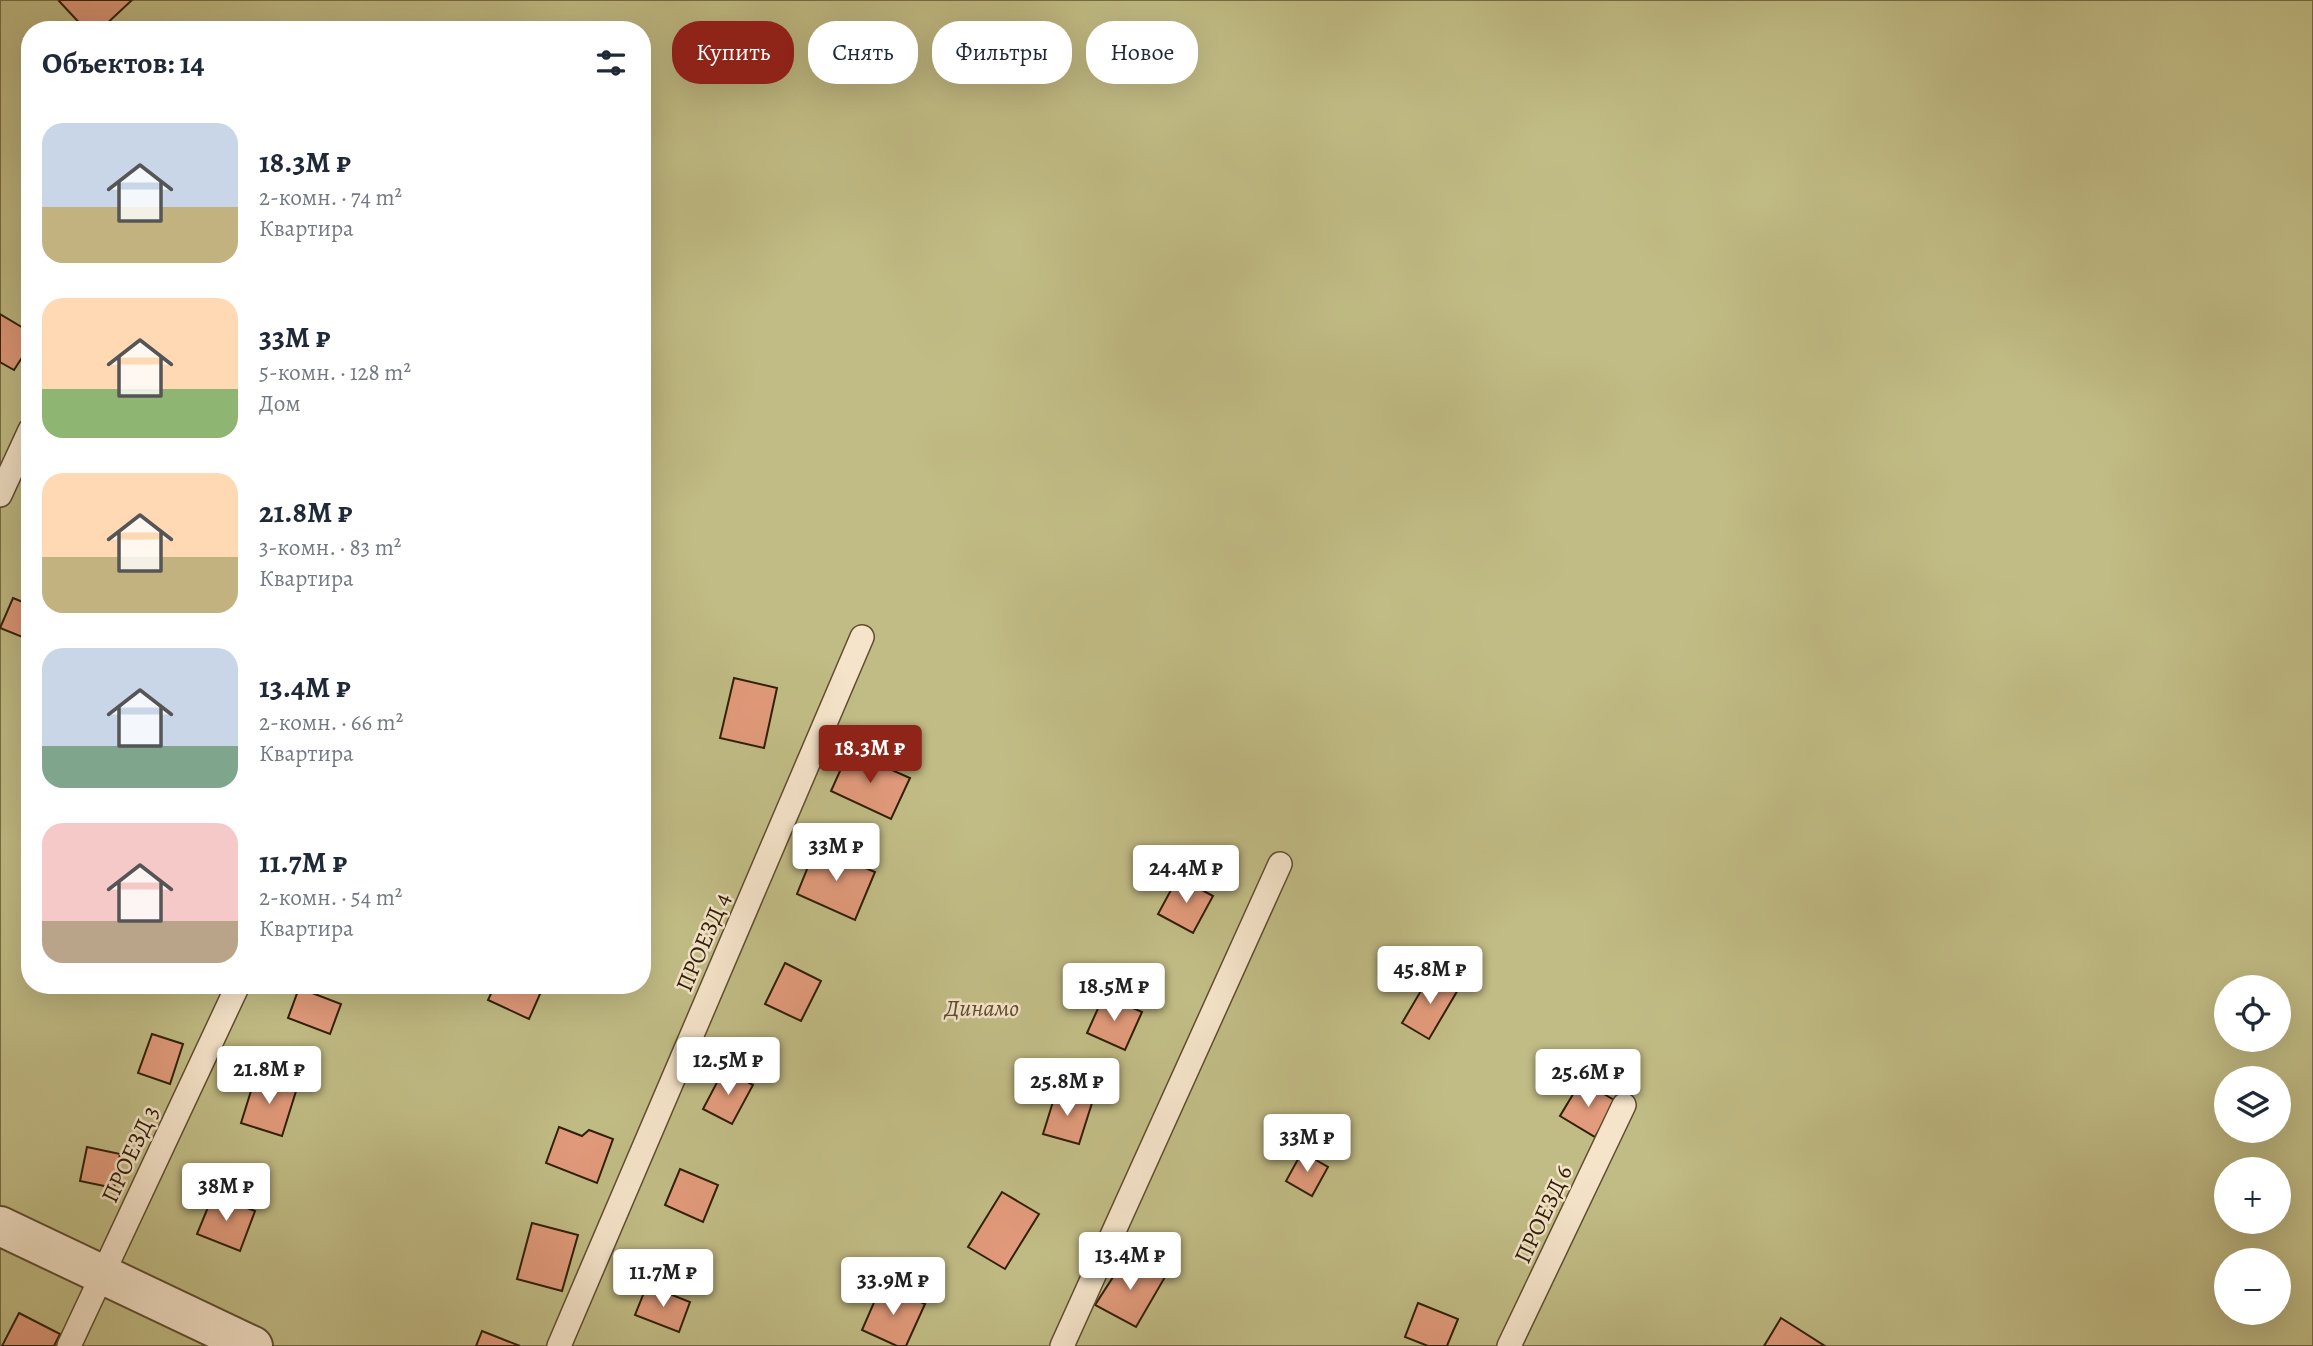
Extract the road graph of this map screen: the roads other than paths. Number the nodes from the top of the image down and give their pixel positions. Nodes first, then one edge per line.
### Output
1 (21, 450) edge
2 (0, 495) edge
3 (862, 637) dead end
4 (1280, 864) dead end
5 (235, 994) edge
6 (1624, 1105) dead end
7 (0, 1226) edge
8 (102, 1274) junction
9 (69, 1346) edge
10 (253, 1346) edge
11 (559, 1346) edge
12 (1062, 1346) edge
13 (1509, 1346) edge

1 - 2 lane
3 - 11 lane, ПРОЕЗД 4
4 - 12 lane
5 - 8 lane, ПРОЕЗД 3
6 - 13 lane, ПРОЕЗД 6
7 - 8 street
8 - 9 lane, ПРОЕЗД 3
8 - 10 street

